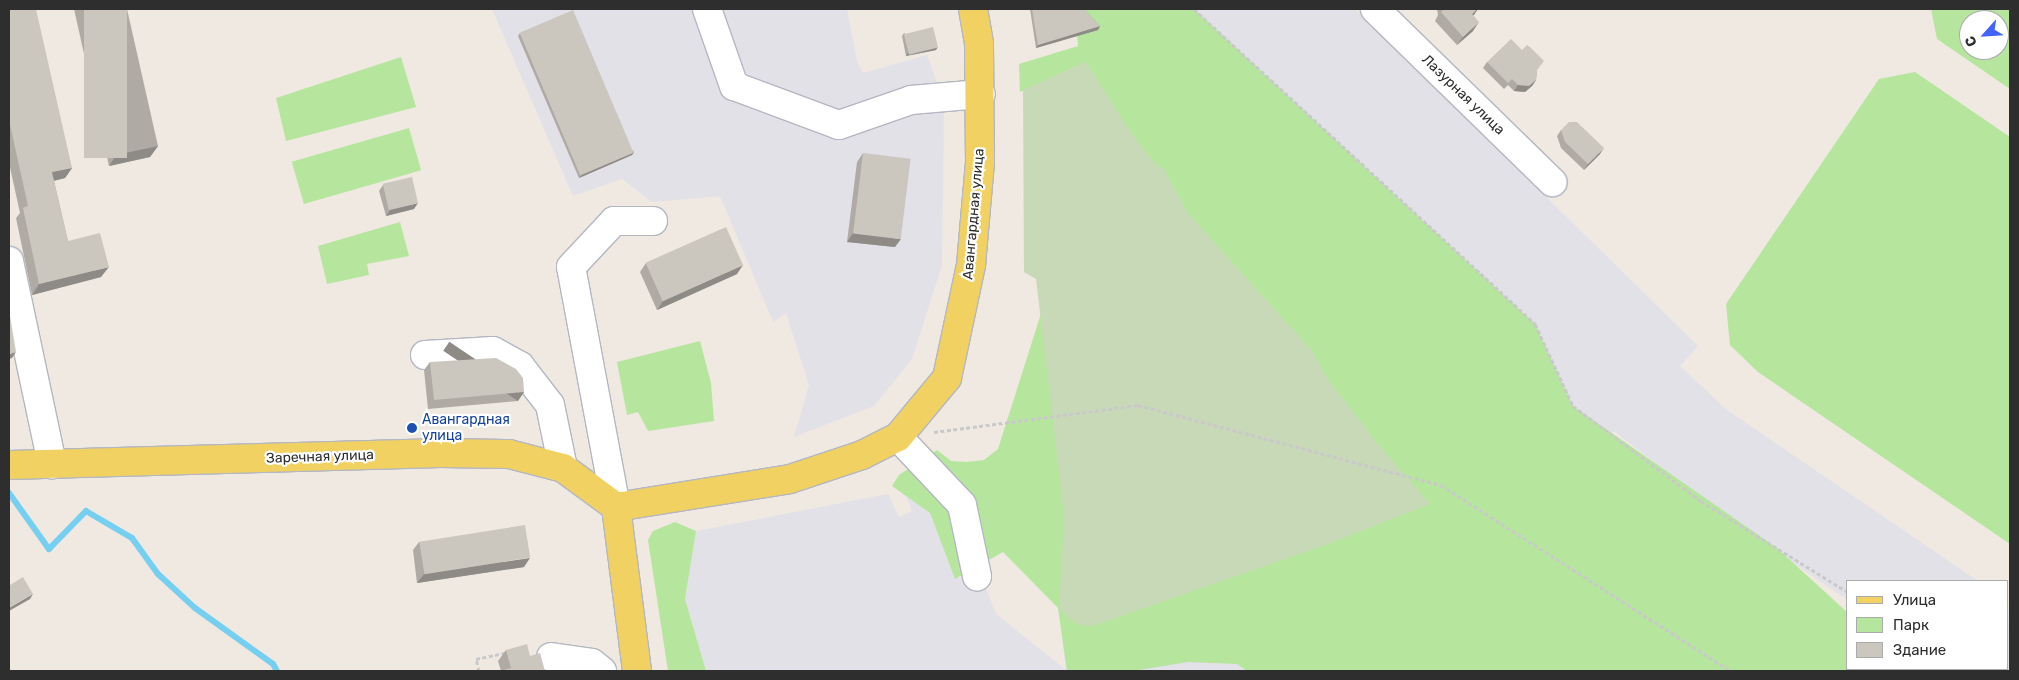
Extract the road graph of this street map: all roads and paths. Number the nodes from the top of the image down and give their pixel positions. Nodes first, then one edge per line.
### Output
1 (707, 9) edge
2 (973, 9) edge
3 (1194, 9) edge
4 (1375, 9) edge
5 (981, 94) junction
6 (1552, 182) dead end
7 (652, 221) dead end
8 (9, 261) edge
9 (424, 355) dead end
10 (898, 437) junction
11 (52, 464) junction
12 (9, 465) edge
13 (563, 468) junction
14 (616, 507) junction
15 (977, 576) dead end
16 (1846, 591) edge
17 (514, 651) edge
18 (551, 657) dead end
19 (480, 671) edge
20 (602, 671) edge
21 (637, 671) edge
22 (1731, 671) edge

1 - 5 street
2 - 5 main road, Авангардная улица
3 - 16 path
4 - 6 street, Лазурная улица
5 - 10 main road, Авангардная улица
7 - 14 street
8 - 11 street
9 - 13 street
10 - 14 main road, Авангардная улица
10 - 15 street
10 - 22 path
11 - 12 main road, Заречная улица
11 - 13 main road, Заречная улица
13 - 14 main road, Заречная улица
14 - 21 main road
17 - 19 path
18 - 20 street

